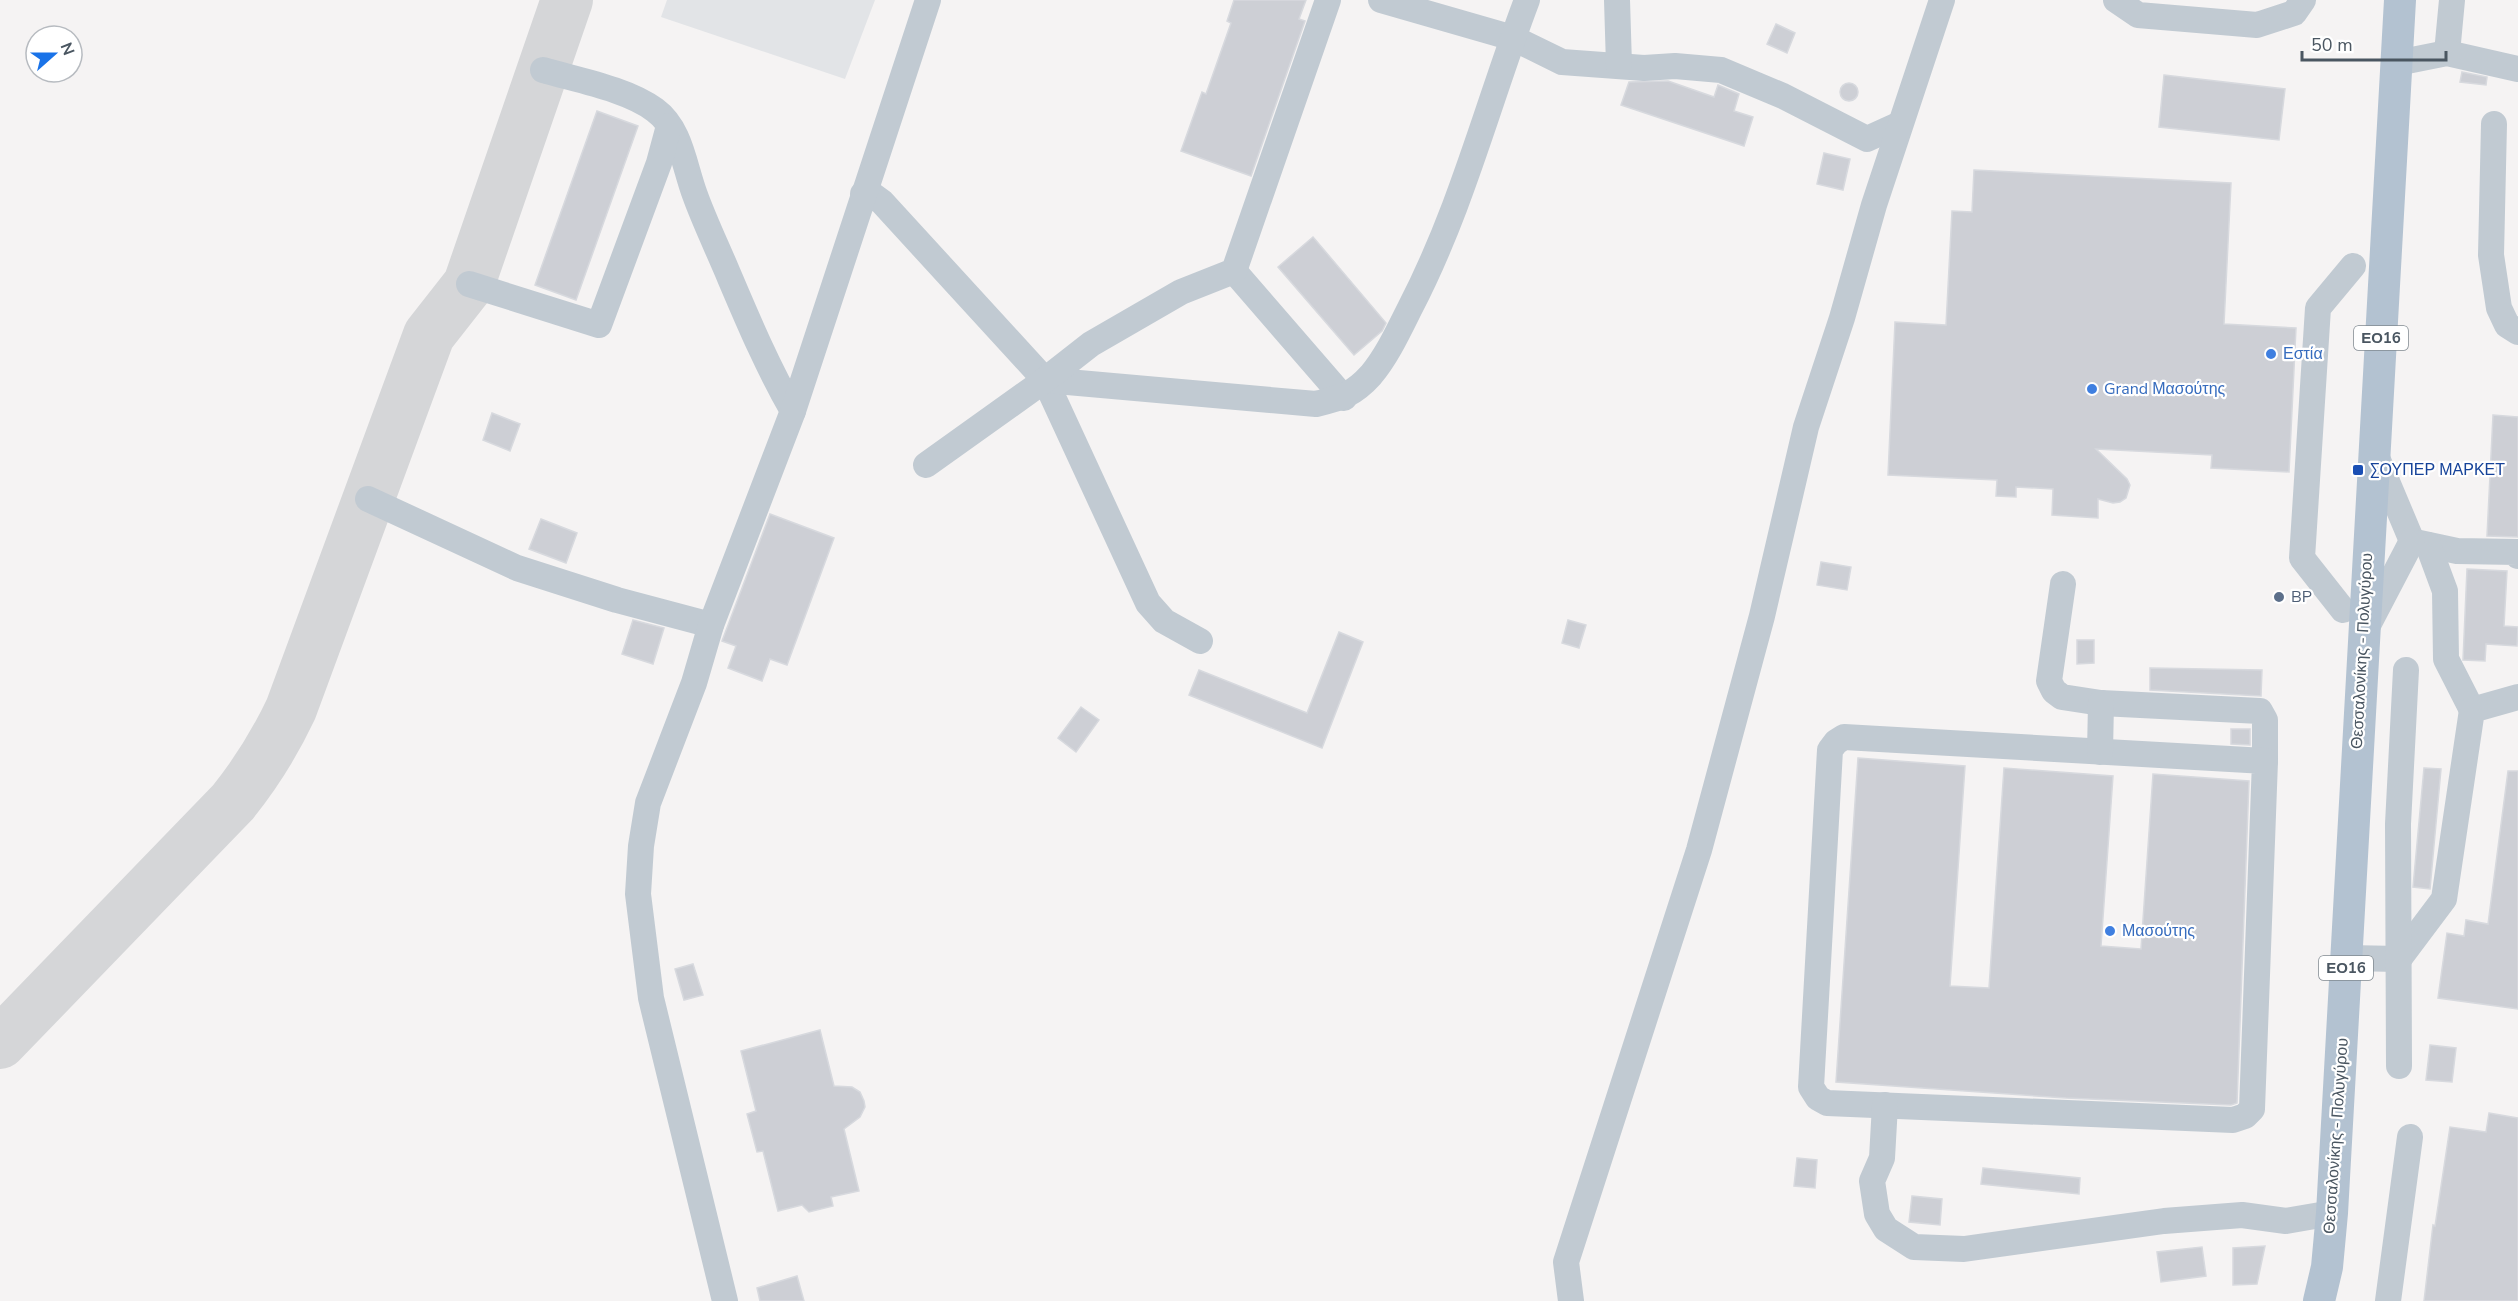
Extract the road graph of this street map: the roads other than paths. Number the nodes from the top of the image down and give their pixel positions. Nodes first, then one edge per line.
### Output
1 (928, 0) edge
2 (1328, 0) edge
3 (1381, 0) edge
4 (1527, 0) edge
5 (1617, 0) edge
6 (1942, 0) edge
7 (2116, 0) edge
8 (2303, 0) edge
9 (2400, 0) edge
10 (2452, 0) edge
11 (1513, 38) junction
12 (2447, 52) junction
13 (2397, 63) junction
14 (1619, 64) junction
15 (2518, 69) edge
16 (543, 70) dead end
17 (1900, 124) junction
18 (2494, 124) dead end
19 (669, 126) junction
20 (863, 194) junction
21 (2353, 266) dead end
22 (1234, 271) junction
23 (469, 284) dead end
24 (2518, 332) edge
25 (1045, 380) junction
26 (1344, 398) junction
27 (793, 411) junction
28 (2374, 452) junction
29 (926, 465) dead end
30 (368, 499) dead end
31 (2420, 543) junction
32 (2518, 556) edge
33 (2063, 584) dead end
34 (2343, 610) dead end
35 (711, 625) junction
36 (2363, 635) junction
37 (1200, 641) dead end
38 (2406, 670) dead end
39 (2518, 697) edge
40 (2101, 703) junction
41 (2472, 710) junction
42 (2100, 752) junction
43 (2265, 761) junction
44 (2347, 958) junction
45 (2399, 959) junction
46 (2399, 1066) dead end
47 (1885, 1105) junction
48 (2410, 1137) dead end
49 (2332, 1213) junction
50 (725, 1301) edge
51 (1571, 1301) edge
52 (2319, 1301) edge
53 (2388, 1301) edge

1 - 20 street
2 - 22 street
3 - 11 street
4 - 11 street
5 - 14 street
6 - 17 street
7 - 8 street
9 - 13 main road, Θεσσαλονίκης - Πολυγύρου / ΕΟ16
10 - 12 street
11 - 14 street
11 - 26 street
12 - 13 street
12 - 15 street
13 - 28 main road, Θεσσαλονίκης - Πολυγύρου / ΕΟ16
14 - 17 street
16 - 19 street
17 - 51 street
18 - 24 street
19 - 23 street
19 - 27 street
20 - 25 street
20 - 27 street
21 - 34 street
22 - 25 street
22 - 26 street
25 - 26 street
25 - 29 street
25 - 37 street
27 - 35 street
28 - 31 street
28 - 36 main road, Θεσσαλονίκης - Πολυγύρου / ΕΟ16
30 - 35 street
31 - 32 street
31 - 36 street
31 - 41 street
33 - 40 street
35 - 50 street
36 - 44 main road, Θεσσαλονίκης - Πολυγύρου / ΕΟ16
38 - 45 street
39 - 41 street
40 - 42 street
40 - 43 street
41 - 45 street
42 - 43 street
42 - 47 street
43 - 47 street
44 - 45 street
44 - 49 main road, Θεσσαλονίκης - Πολυγύρου / ΕΟ16
45 - 46 street
47 - 49 street
48 - 53 street
49 - 52 main road, Θεσσαλονίκης - Πολυγύρου / ΕΟ16

